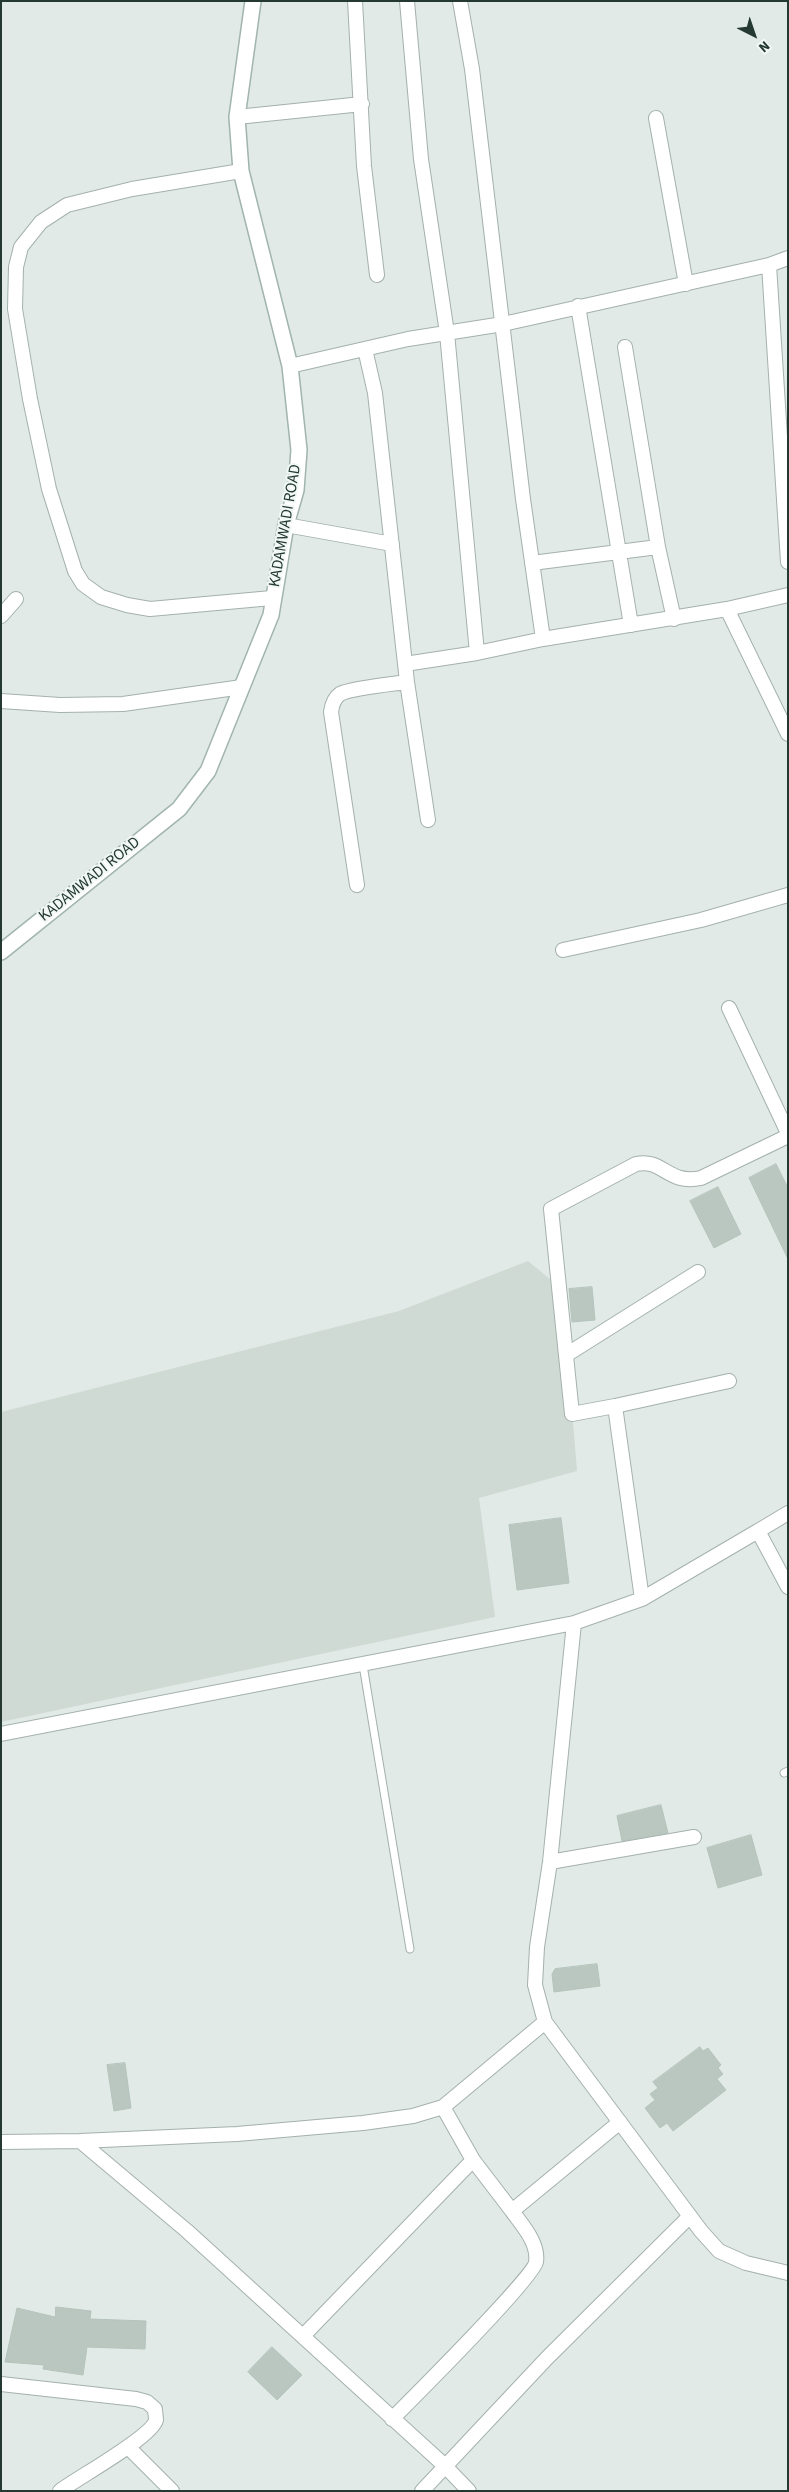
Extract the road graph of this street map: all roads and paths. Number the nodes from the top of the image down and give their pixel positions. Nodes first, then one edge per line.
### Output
1 (253, 1) edge
2 (355, 1) edge
3 (407, 1) edge
4 (460, 1) edge
5 (362, 104) junction
6 (237, 117) junction
7 (656, 118) dead end
8 (241, 171) junction
9 (788, 258) edge
10 (769, 265) junction
11 (377, 275) dead end
12 (686, 284) junction
13 (578, 306) junction
14 (503, 324) junction
15 (447, 333) junction
16 (624, 347) dead end
17 (365, 349) junction
18 (290, 366) junction
19 (286, 525) junction
20 (392, 544) junction
21 (658, 547) junction
22 (620, 552) junction
23 (788, 562) edge
24 (532, 563) junction
25 (788, 595) edge
26 (272, 598) junction
27 (16, 599) dead end
28 (727, 609) junction
29 (1, 616) edge
30 (674, 619) junction
31 (631, 624) junction
32 (543, 639) junction
33 (477, 653) junction
34 (405, 664) junction
35 (407, 682) junction
36 (242, 687) junction
37 (1, 701) edge
38 (788, 734) edge
39 (428, 820) dead end
40 (357, 885) dead end
41 (788, 895) edge
42 (2, 949) edge
43 (563, 950) dead end
44 (729, 1008) dead end
45 (788, 1134) edge
46 (698, 1272) dead end
47 (566, 1355) junction
48 (729, 1381) dead end
49 (616, 1406) junction
50 (788, 1513) edge
51 (758, 1531) junction
52 (788, 1587) edge
53 (642, 1598) junction
54 (574, 1623) junction
55 (363, 1665) junction
56 (1, 1734) edge
57 (694, 1836) dead end
58 (550, 1862) junction
59 (410, 1949) dead end
60 (545, 2022) junction
61 (443, 2107) junction
62 (620, 2122) junction
63 (80, 2141) junction
64 (1, 2142) edge
65 (473, 2160) junction
66 (512, 2211) junction
67 (690, 2216) junction
68 (788, 2273) edge
69 (303, 2336) junction
70 (1, 2384) edge
71 (392, 2419) junction
72 (128, 2447) junction
73 (444, 2465) junction
74 (60, 2491) edge
75 (172, 2491) edge
76 (422, 2491) edge
77 (469, 2491) edge

1 - 6 street, KADAMWADI ROAD
2 - 5 street
3 - 15 street
4 - 14 street
5 - 6 street
5 - 11 street
6 - 8 street, KADAMWADI ROAD
7 - 12 street
8 - 18 street, KADAMWADI ROAD
8 - 26 street
9 - 10 street
10 - 12 street
10 - 23 street
12 - 13 street
13 - 14 street
13 - 22 street
14 - 15 street
14 - 24 street
15 - 17 street
15 - 33 street
16 - 21 street
17 - 18 street
17 - 20 street
18 - 19 street, KADAMWADI ROAD
19 - 20 street
19 - 26 street, KADAMWADI ROAD
20 - 34 street
21 - 22 street
21 - 30 street
22 - 24 street
22 - 31 street
24 - 32 street
25 - 28 street
26 - 36 street, KADAMWADI ROAD
27 - 29 street
28 - 30 street
28 - 38 street
30 - 31 street
31 - 32 street
32 - 33 street
33 - 34 street
34 - 35 street
35 - 39 street
35 - 40 street
36 - 37 street
36 - 42 street, KADAMWADI ROAD
41 - 43 street
44 - 45 street
45 - 47 street
46 - 47 street
47 - 49 street
48 - 49 street
49 - 53 street
50 - 51 street
51 - 52 street
51 - 53 street
53 - 54 street
54 - 55 street
54 - 58 street
55 - 56 street
55 - 59 lane
57 - 58 street
58 - 60 street
60 - 61 street
60 - 62 street
61 - 63 street
61 - 65 street
62 - 66 street
62 - 67 street
63 - 64 street
63 - 69 street
65 - 66 street
65 - 69 street
66 - 71 street
67 - 68 street
67 - 73 street
69 - 71 street
70 - 72 street
71 - 73 street
72 - 74 street
72 - 75 street
73 - 76 street
73 - 77 street

